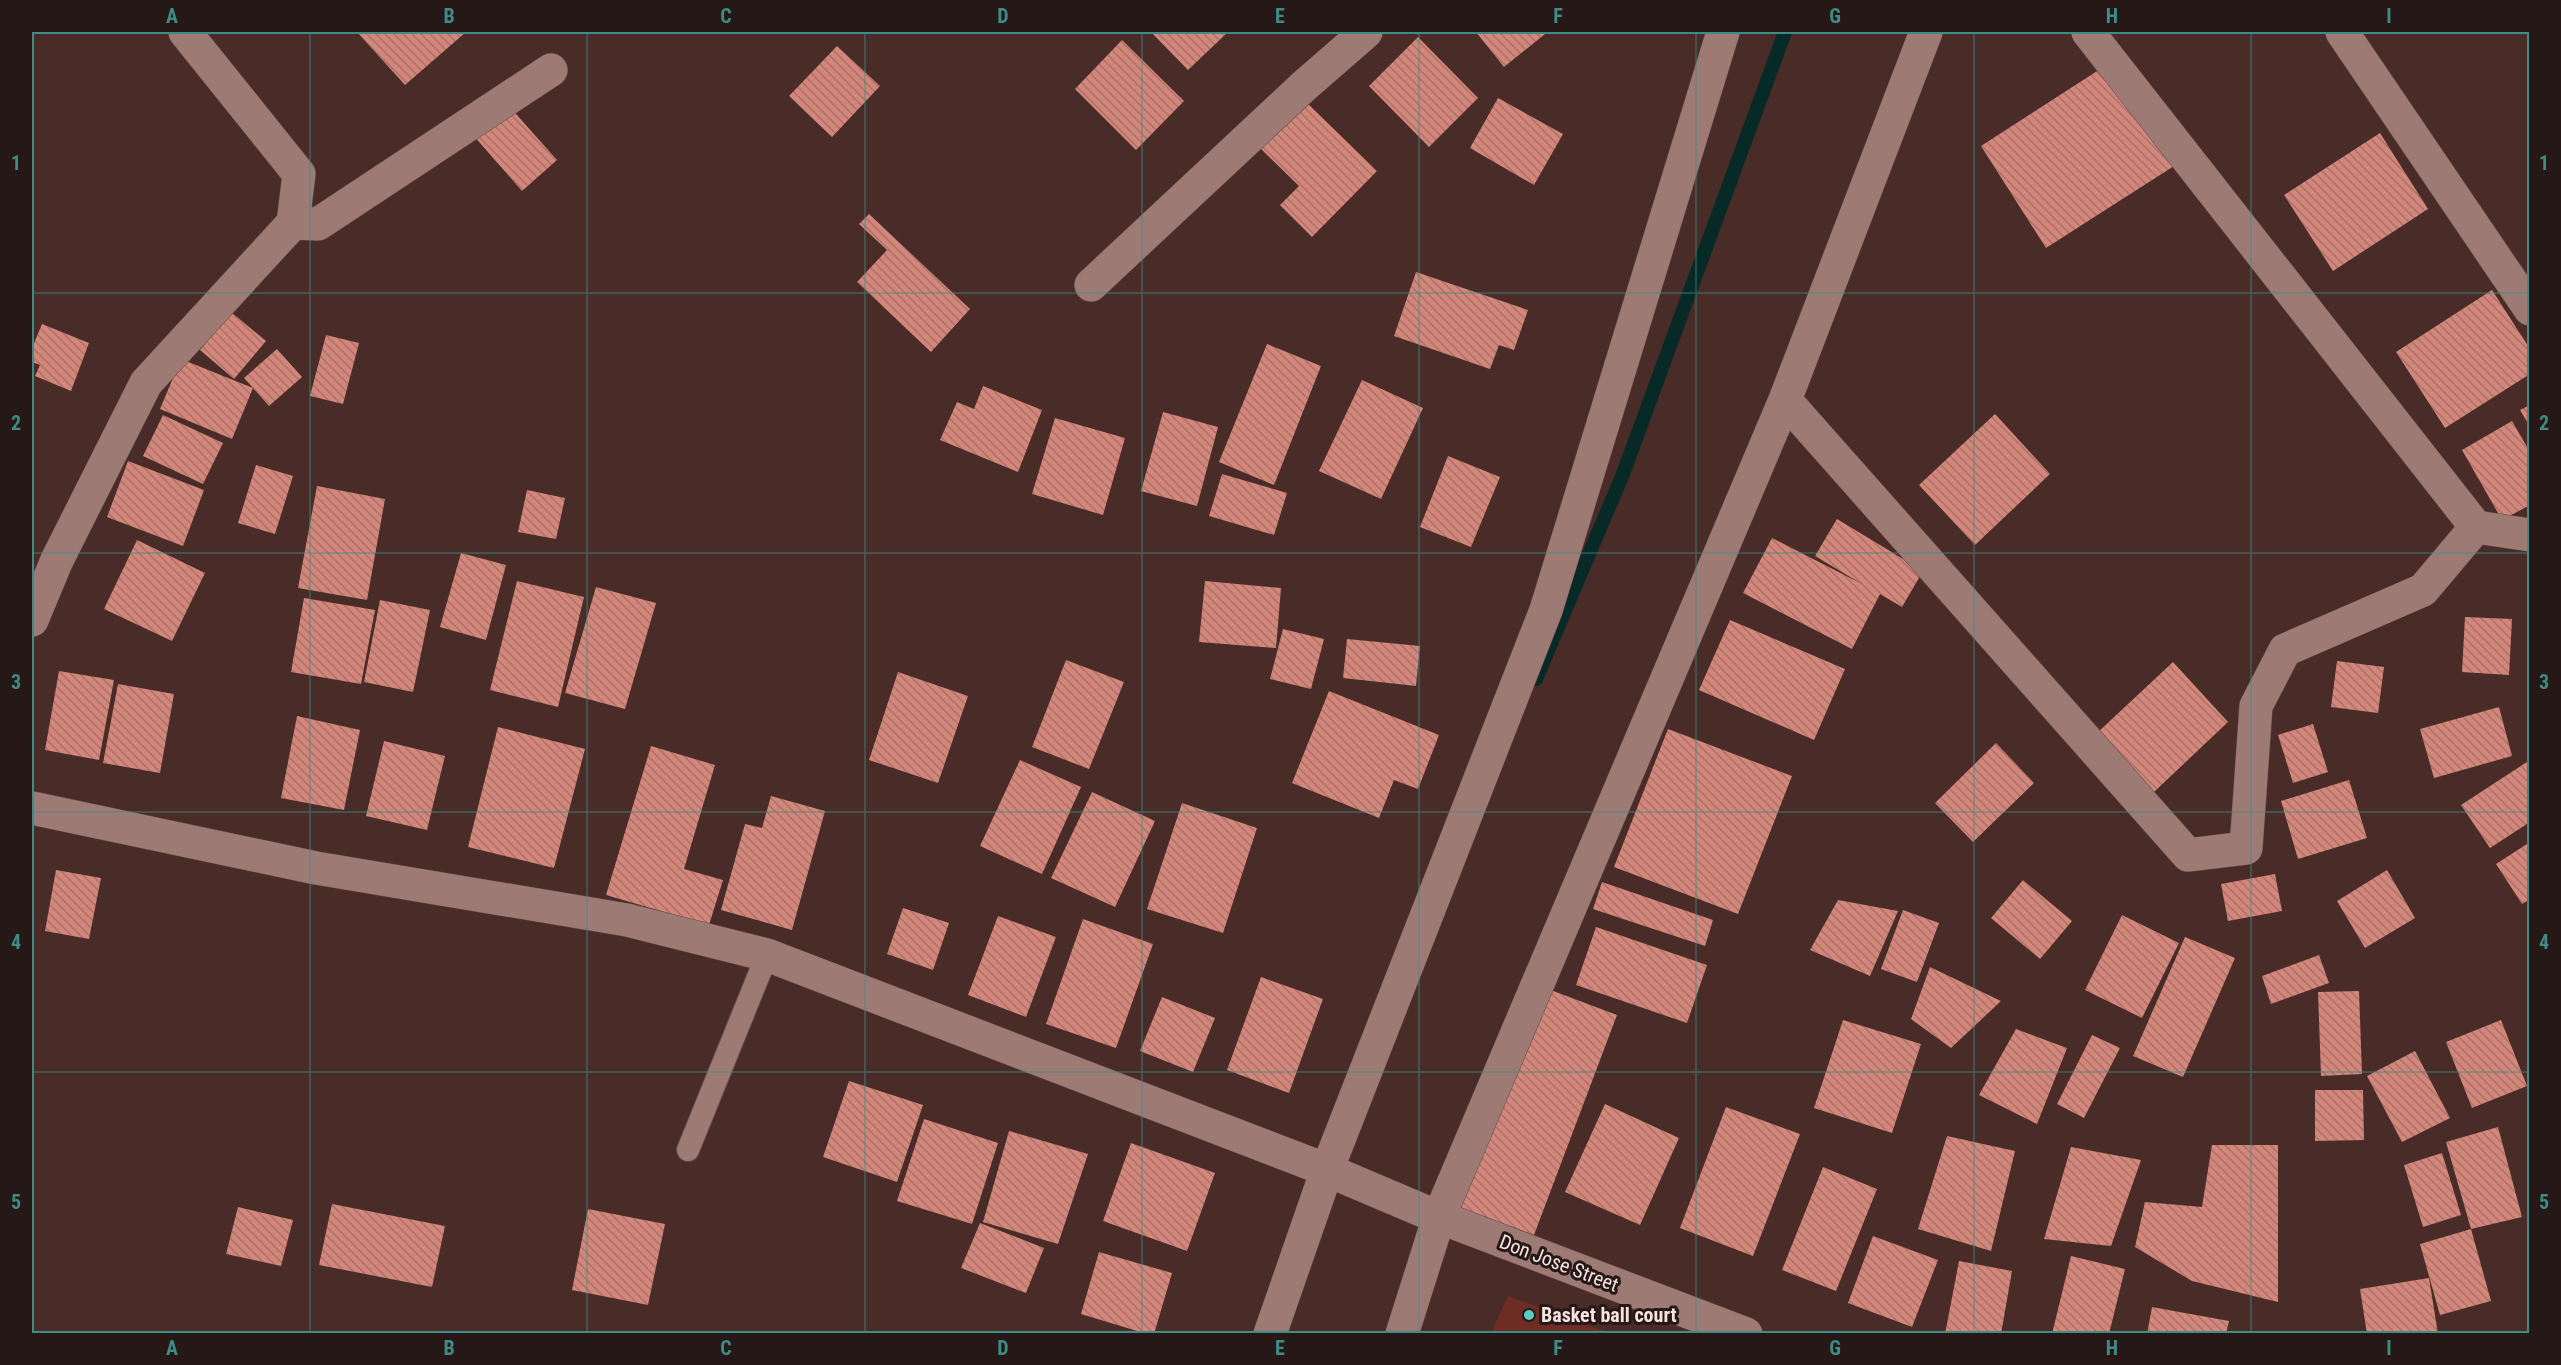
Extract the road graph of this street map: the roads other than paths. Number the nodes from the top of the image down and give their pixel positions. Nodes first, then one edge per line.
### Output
1 (185, 32) edge
2 (1366, 32) edge
3 (1723, 32) edge
4 (1926, 32) edge
5 (2088, 32) edge
6 (2342, 32) edge
7 (551, 70) dead end
8 (293, 223) junction
9 (1091, 285) dead end
10 (2529, 309) edge
11 (1785, 400) junction
12 (2476, 527) junction
13 (2529, 535) edge
14 (32, 620) edge
15 (32, 808) edge
16 (767, 955) junction
17 (688, 1150) dead end
18 (1330, 1171) junction
19 (1433, 1215) junction
20 (1270, 1334) edge
21 (1402, 1334) edge
22 (1746, 1334) edge

1 - 8 street
2 - 9 street
3 - 18 street
4 - 11 street
5 - 12 street
6 - 10 street
7 - 8 street
8 - 14 street
11 - 12 street
11 - 19 street
12 - 13 street
15 - 16 street, Don Jose Street
16 - 17 lane
16 - 18 street, Don Jose Street
18 - 19 street, Don Jose Street
18 - 20 street
19 - 21 street
19 - 22 street, Don Jose Street

